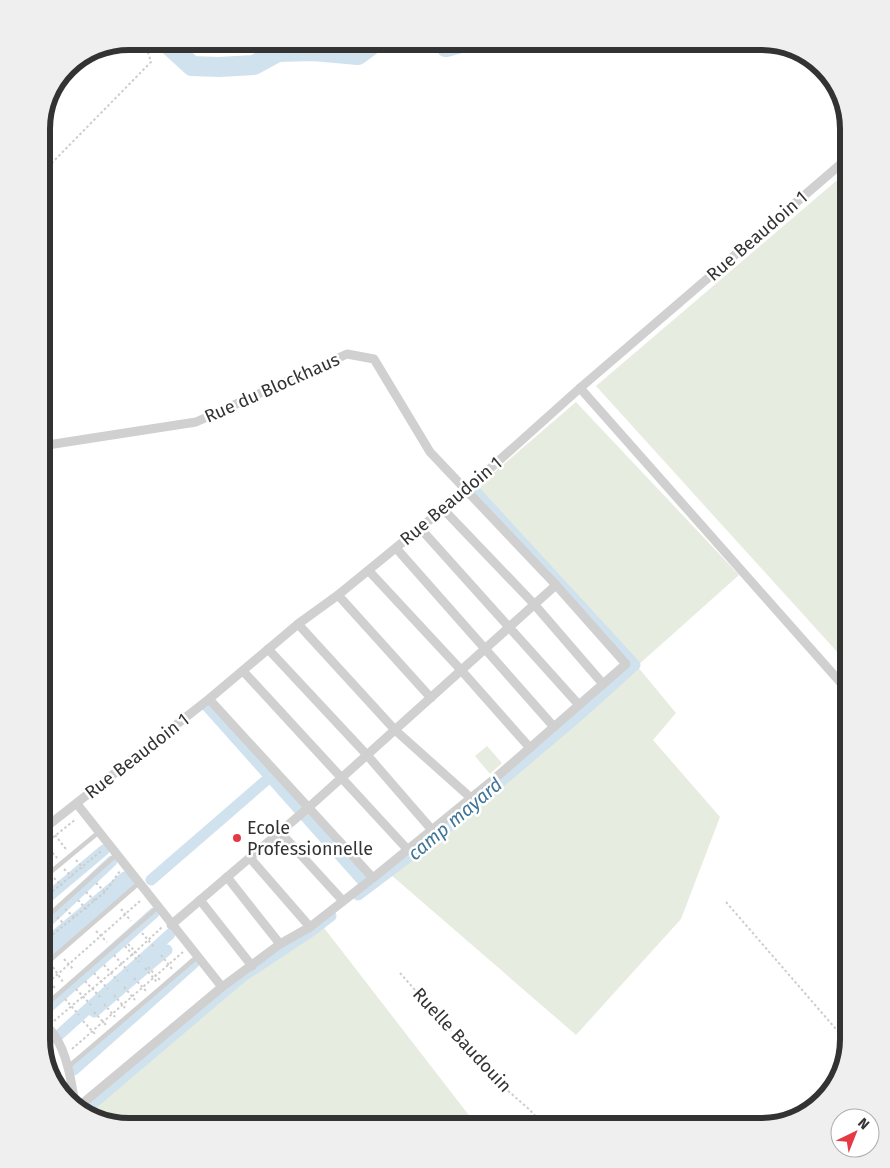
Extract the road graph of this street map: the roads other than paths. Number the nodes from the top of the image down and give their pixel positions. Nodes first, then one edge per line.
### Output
1 (840, 165) edge
2 (580, 388) junction
3 (50, 445) edge
4 (466, 490) junction
5 (443, 509) junction
6 (420, 528) junction
7 (396, 548) junction
8 (369, 571) junction
9 (556, 585) junction
10 (338, 595) junction
11 (534, 604) junction
12 (298, 624) junction
13 (509, 627) junction
14 (485, 648) junction
15 (268, 649) junction
16 (461, 670) junction
17 (243, 671) junction
18 (840, 682) edge
19 (603, 684) junction
20 (431, 698) junction
21 (209, 699) junction
22 (580, 705) junction
23 (554, 727) junction
24 (395, 730) junction
25 (530, 748) junction
26 (367, 755) junction
27 (342, 778) junction
28 (471, 798) junction
29 (77, 804) junction
30 (305, 811) junction
31 (50, 824) edge
32 (432, 830) junction
33 (99, 832) junction
34 (280, 832) junction
35 (408, 850) junction
36 (116, 855) junction
37 (250, 858) junction
38 (50, 873) edge
39 (227, 877) junction
40 (368, 881) junction
41 (139, 883) junction
42 (200, 900) junction
43 (343, 901) junction
44 (158, 907) junction
45 (50, 914) edge
46 (168, 925) junction
47 (310, 927) junction
48 (280, 944) junction
49 (197, 956) junction
50 (50, 960) edge
51 (252, 966) junction
52 (222, 987) junction
53 (50, 1001) edge
54 (50, 1030) edge
55 (67, 1068) junction
56 (74, 1095) edge
57 (81, 1102) edge

1 - 2 street, Rue Beaudoin 1
2 - 4 street, Rue Beaudoin 1
2 - 18 street
3 - 4 street, Rue du Blockhaus
4 - 5 street, Rue Beaudoin 1
4 - 9 street, Rue du Blockhaus
5 - 6 street, Rue Beaudoin 1
5 - 11 street
6 - 7 street, Rue Beaudoin 1
6 - 13 street
7 - 8 street, Rue Beaudoin 1
7 - 14 street
8 - 10 street, Rue Beaudoin 1
8 - 16 street
9 - 11 street
9 - 19 street, Rue du Blockhaus
10 - 12 street, Rue Beaudoin 1
10 - 20 street
11 - 13 street
11 - 19 street
12 - 15 street, Rue Beaudoin 1
12 - 24 street
13 - 14 street
13 - 22 street
14 - 16 street
14 - 23 street
15 - 17 street, Rue Beaudoin 1
15 - 26 street
16 - 20 street
16 - 25 street
17 - 21 street, Rue Beaudoin 1
17 - 27 street
19 - 22 street
20 - 24 street
21 - 29 street, Rue Beaudoin 1
21 - 30 street
22 - 23 street
23 - 25 street
24 - 26 street
24 - 28 street
25 - 28 street
26 - 27 street
26 - 32 street
27 - 30 street
27 - 35 street
28 - 32 street
29 - 31 street, Rue Beaudoin 1
29 - 33 street
30 - 34 street
30 - 40 street
32 - 35 street
33 - 36 street
33 - 38 lane
34 - 37 street
34 - 43 street
35 - 40 street
36 - 41 street
36 - 45 lane
37 - 39 street
37 - 47 street
39 - 42 street
39 - 48 street
40 - 43 street
41 - 44 street
41 - 50 lane
42 - 46 street
42 - 51 street
43 - 47 street
44 - 46 street
44 - 53 lane
46 - 49 street
47 - 48 street
48 - 51 street
49 - 52 street
49 - 55 lane
51 - 52 street
52 - 57 street
54 - 55 street
55 - 56 street

